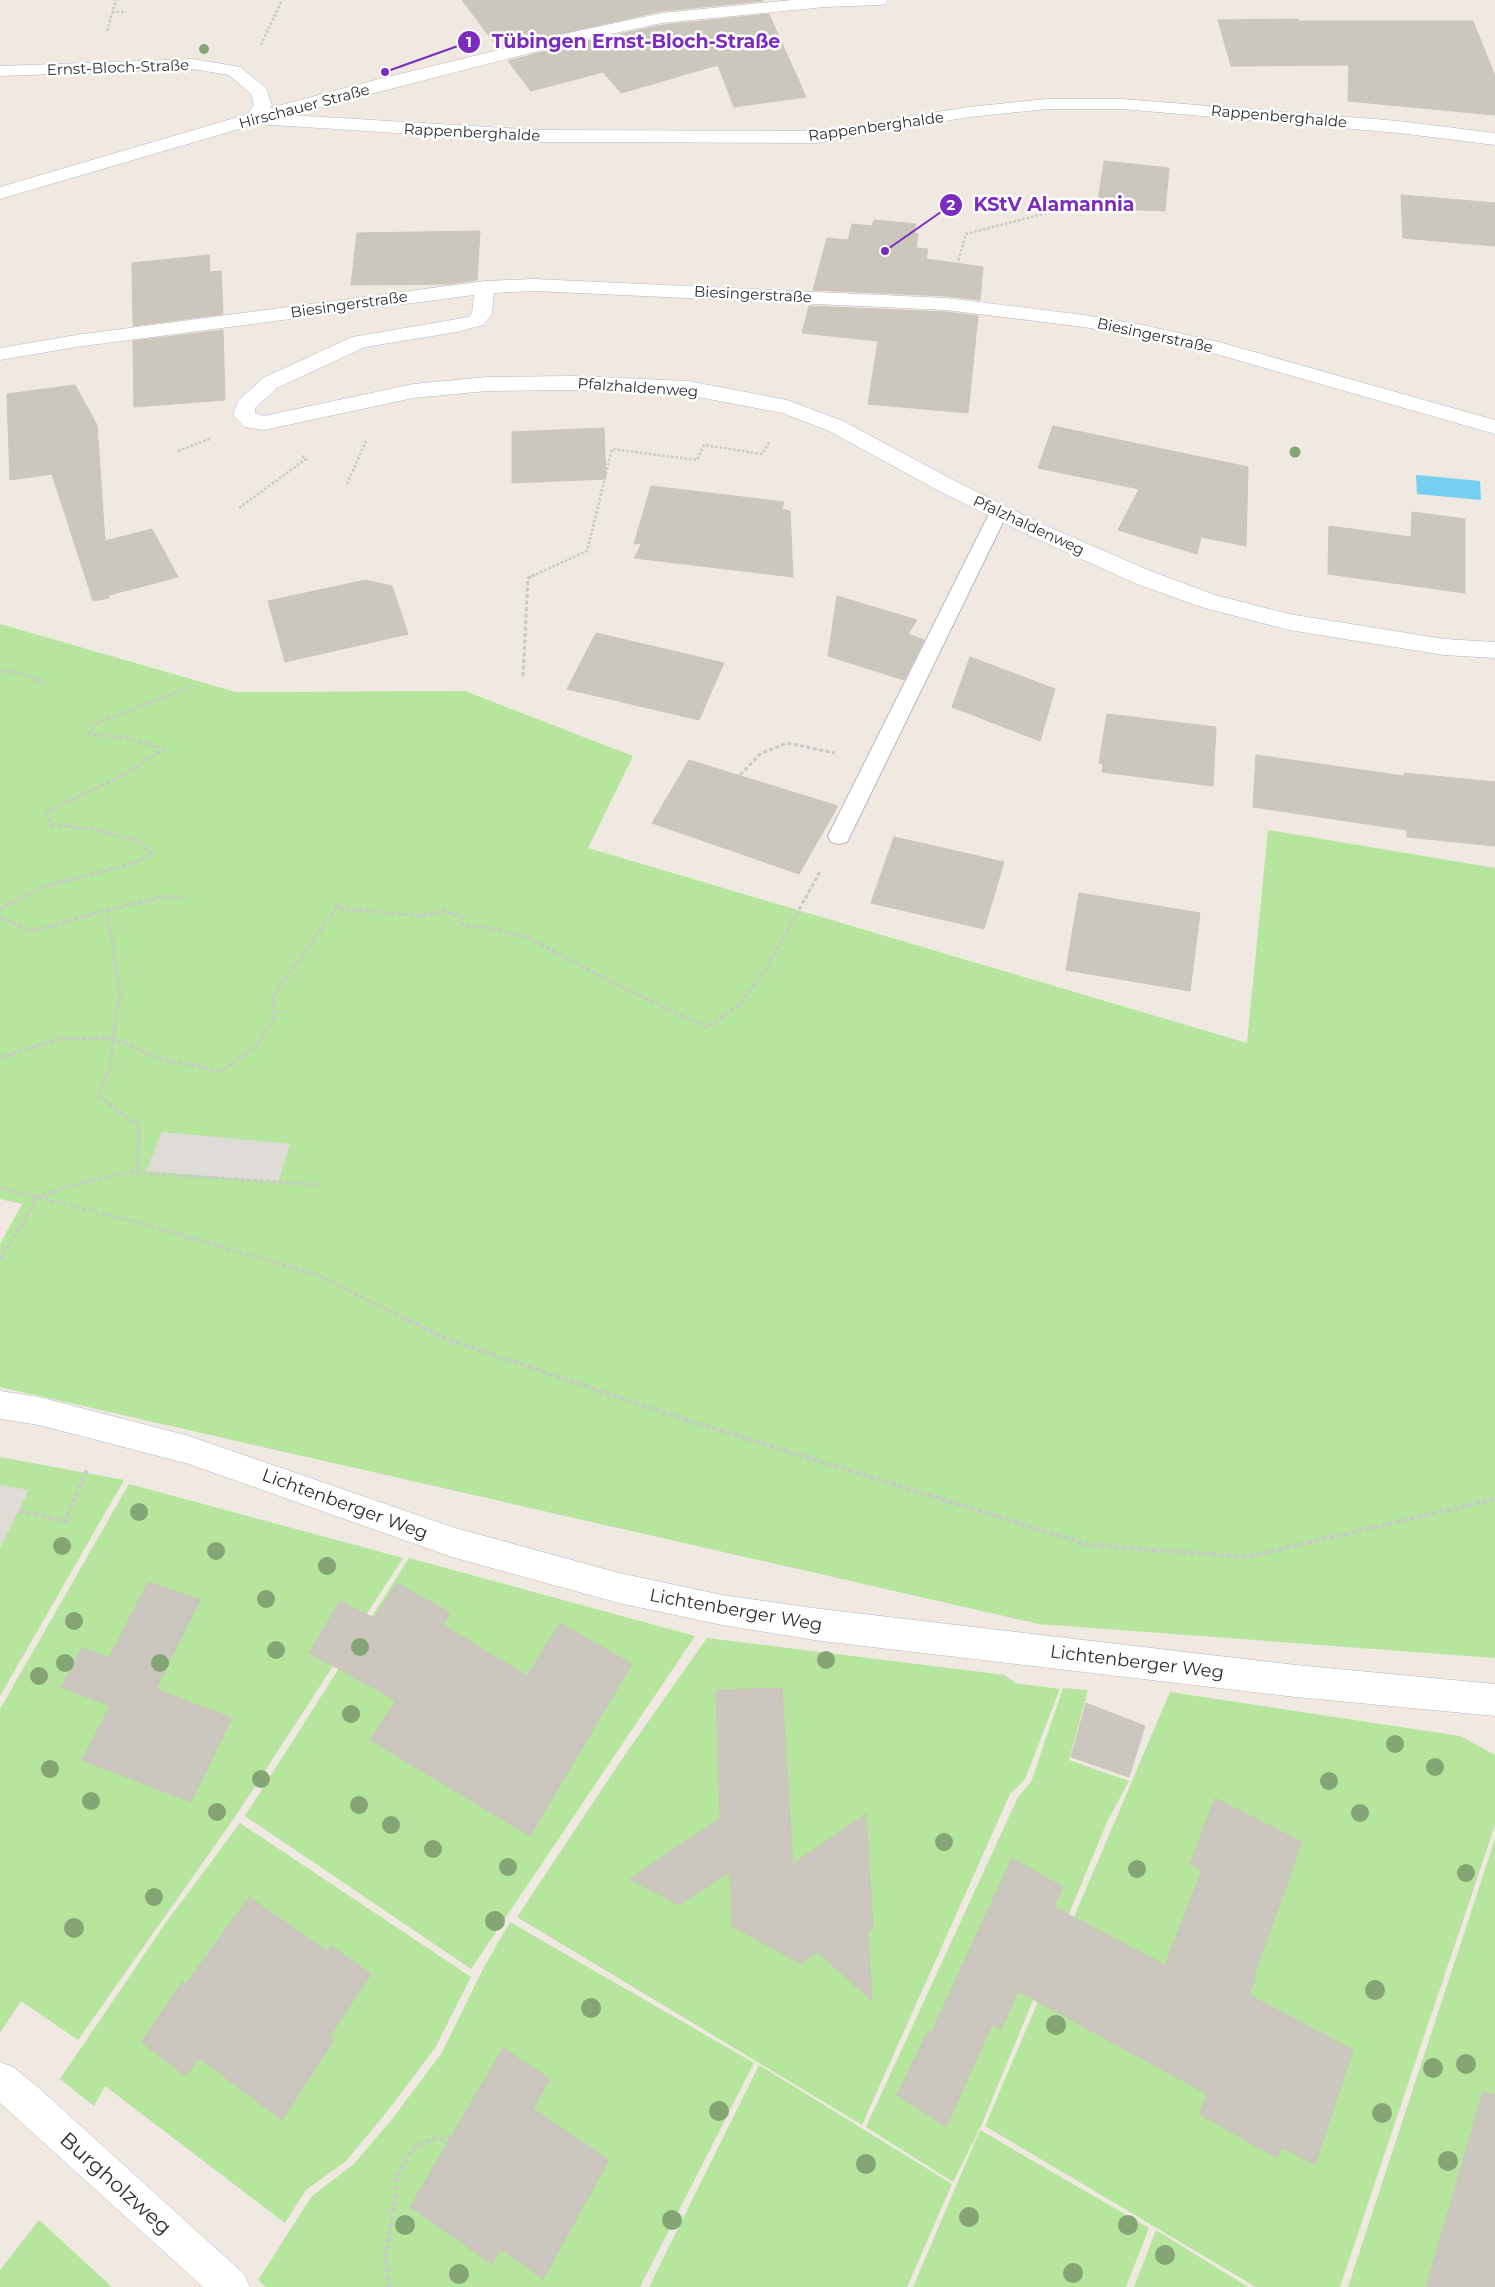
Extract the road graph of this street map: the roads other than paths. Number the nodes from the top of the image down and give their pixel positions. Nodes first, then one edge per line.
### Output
1 (879, 0) edge
2 (0, 71) edge
3 (255, 118) junction
4 (1495, 139) edge
5 (0, 193) edge
6 (485, 287) junction
7 (0, 354) edge
8 (1495, 427) edge
9 (999, 512) junction
10 (1495, 650) edge
11 (839, 836) road end
12 (0, 1405) edge
13 (1495, 1700) edge
14 (0, 2080) edge
15 (231, 2287) edge

1 - 3 street, Hirschauer Straße
2 - 3 street, Ernst-Bloch-Straße
3 - 4 street, Rappenberghalde
3 - 5 street, Hirschauer Straße
6 - 7 street, Biesingerstraße
6 - 8 street, Biesingerstraße
6 - 9 street, Pfalzhaldenweg
9 - 10 street, Pfalzhaldenweg
9 - 11 lane
12 - 13 street, Lichtenberger Weg
14 - 15 street, Burgholzweg

